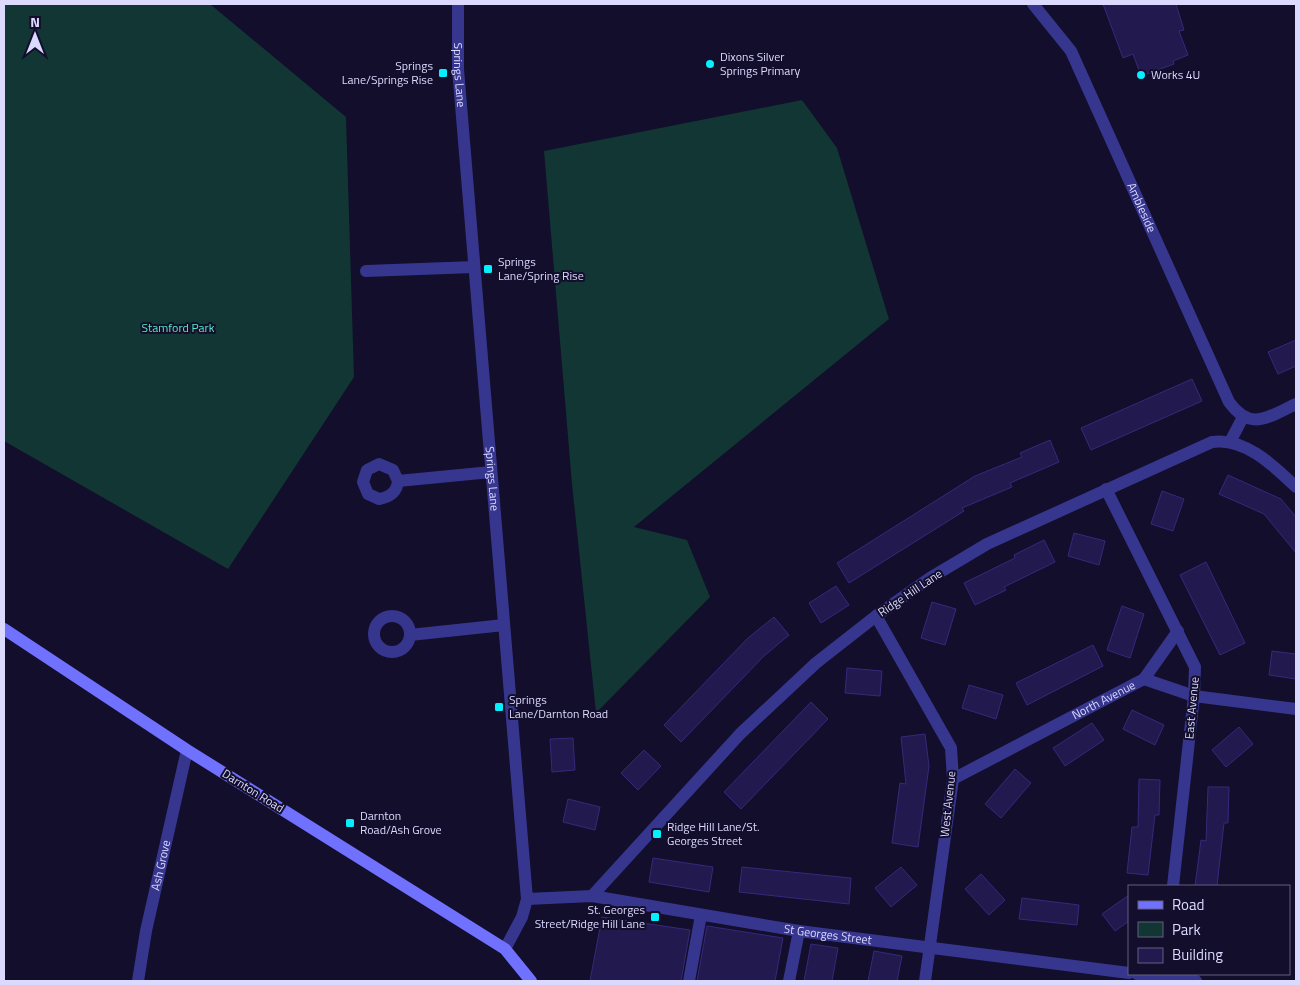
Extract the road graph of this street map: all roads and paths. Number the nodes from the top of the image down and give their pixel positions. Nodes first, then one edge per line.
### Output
1 (458, 4) edge
2 (1033, 4) edge
3 (474, 267) junction
4 (366, 272) dead end
5 (1296, 404) edge
6 (1243, 417) junction
7 (1230, 442) junction
8 (491, 472) junction
9 (398, 481) dead end
10 (1296, 487) edge
11 (1106, 489) junction
12 (876, 616) junction
13 (504, 626) junction
14 (4, 629) edge
15 (1178, 631) junction
16 (410, 635) dead end
17 (1144, 679) junction
18 (1194, 696) junction
19 (1296, 709) edge
20 (187, 750) junction
21 (952, 779) junction
22 (1173, 885) edge
23 (592, 896) junction
24 (527, 898) junction
25 (701, 915) junction
26 (799, 931) junction
27 (930, 948) junction
28 (505, 949) junction
29 (1128, 973) edge
30 (1146, 975) edge
31 (1163, 977) edge
32 (138, 981) edge
33 (531, 981) edge
34 (688, 981) edge
35 (789, 981) edge
36 (925, 981) edge
37 (1196, 981) edge

1 - 3 street, Springs Lane
2 - 6 street, Ambleside
3 - 4 street
3 - 8 street, Springs Lane
5 - 6 street
6 - 7 street
7 - 10 street
7 - 11 street, Ridge Hill Lane
8 - 9 street
8 - 13 street, Springs Lane
11 - 12 street, Ridge Hill Lane
11 - 15 street, East Avenue
12 - 21 street, West Avenue
12 - 23 street, Ridge Hill Lane
13 - 16 street
13 - 24 street, Springs Lane
14 - 20 street, Darnton Road
15 - 17 street
15 - 18 street, East Avenue
17 - 18 street, North Avenue
17 - 21 street, North Avenue
18 - 19 street, North Avenue
18 - 22 street, East Avenue
20 - 28 street, Darnton Road
20 - 32 street, Ash Grove
21 - 27 street, West Avenue
23 - 24 street, St Georges Street
23 - 25 street, St Georges Street
24 - 28 street, Springs Lane
25 - 26 street, St Georges Street
25 - 34 street
26 - 27 street, St Georges Street
26 - 35 street
27 - 29 street, St Georges Street
27 - 36 street, West Avenue
28 - 33 street
30 - 31 street
31 - 37 street

